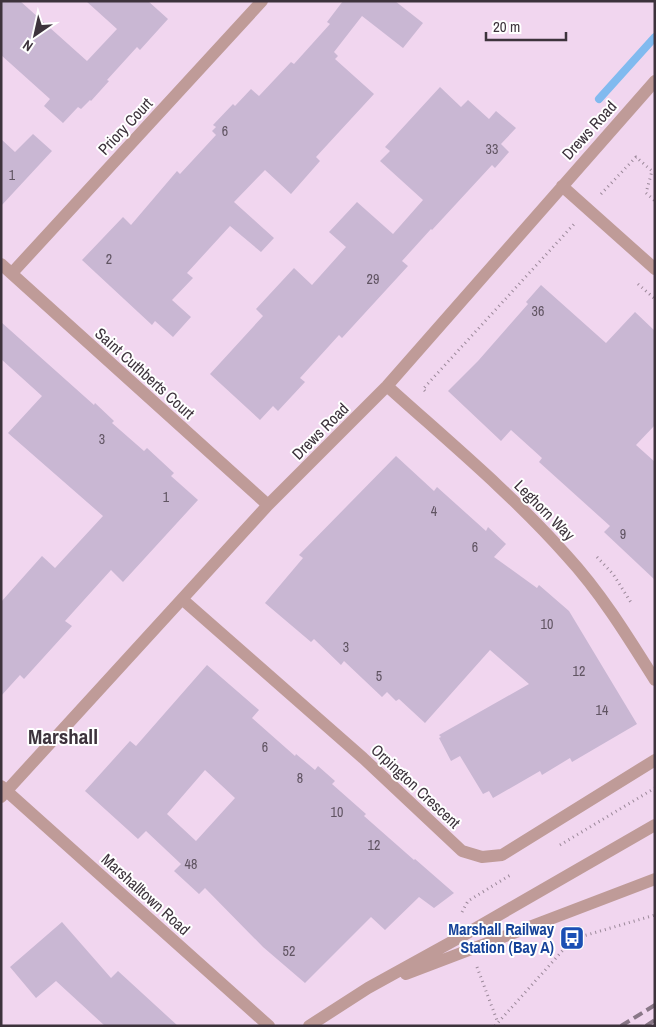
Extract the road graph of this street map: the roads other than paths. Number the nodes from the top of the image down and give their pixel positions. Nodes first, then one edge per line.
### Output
1 (262, 1) edge
2 (655, 82) edge
3 (562, 186) junction
4 (1, 264) edge
5 (655, 269) edge
6 (12, 274) junction
7 (387, 386) junction
8 (268, 505) junction
9 (182, 599) junction
10 (655, 680) edge
11 (655, 760) edge
12 (3, 791) edge
13 (655, 825) edge
14 (655, 879) edge
15 (368, 988) junction
16 (269, 1026) edge
17 (309, 1026) edge

1 - 6 street, Priory Court
2 - 3 street, Drews Road
3 - 5 street
3 - 7 street, Drews Road
4 - 6 street, Saint Cuthberts Court
6 - 8 street, Saint Cuthberts Court
7 - 8 street, Drews Road
7 - 10 street, Leghorn Way
8 - 9 street, Drews Road
9 - 11 street, Orpington Crescent
9 - 12 street, Drews Road
12 - 16 street, Marshalltown Road
13 - 15 street
14 - 15 street
15 - 17 street

